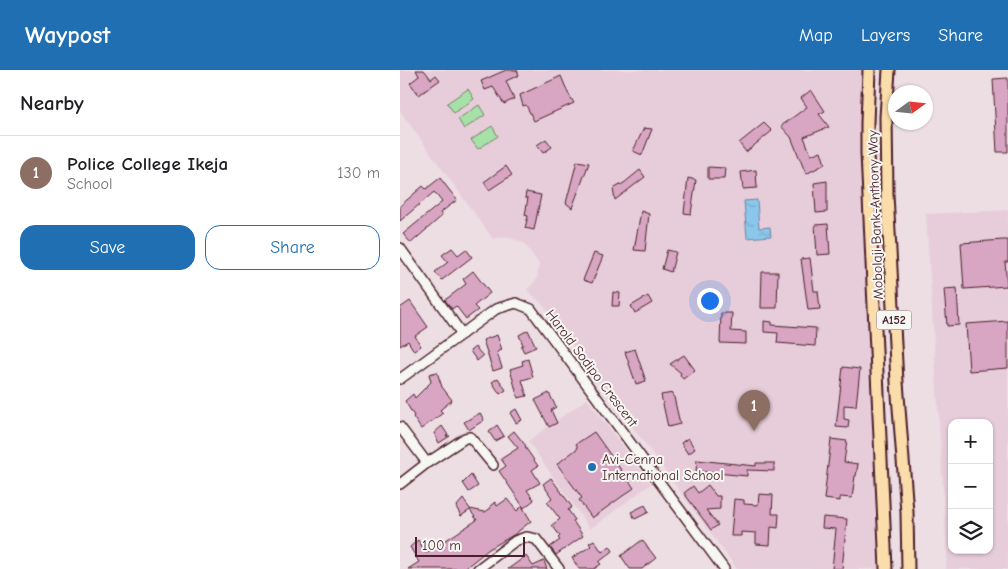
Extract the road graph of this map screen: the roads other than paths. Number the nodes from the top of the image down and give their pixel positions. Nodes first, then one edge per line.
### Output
1 (869, 70) edge
2 (889, 70) edge
3 (400, 248) edge
4 (462, 334) junction
5 (400, 380) edge
6 (400, 428) edge
7 (902, 454) junction
8 (882, 456) junction
9 (427, 463) junction
10 (493, 465) dead end
11 (400, 484) edge
12 (905, 498) junction
13 (883, 501) junction
14 (478, 569) edge
15 (560, 569) edge
16 (724, 569) edge
17 (886, 569) edge
18 (908, 569) edge

1 - 8 main road, Mobolaji Bank-Anthony Way / A152
2 - 7 main road, Mobolaji Bank-Anthony Way / A152
3 - 4 street
4 - 5 street, Harold Sodipo Crescent
4 - 16 street, Harold Sodipo Crescent
6 - 9 street
7 - 8 main road
7 - 12 main road, Mobolaji Bank-Anthony Way / A152
8 - 13 main road, Mobolaji Bank-Anthony Way / A152
9 - 10 street
9 - 11 street
12 - 13 main road
12 - 18 main road, Mobolaji Bank-Anthony Way / A152
13 - 17 main road, Mobolaji Bank-Anthony Way / A152
14 - 15 street

